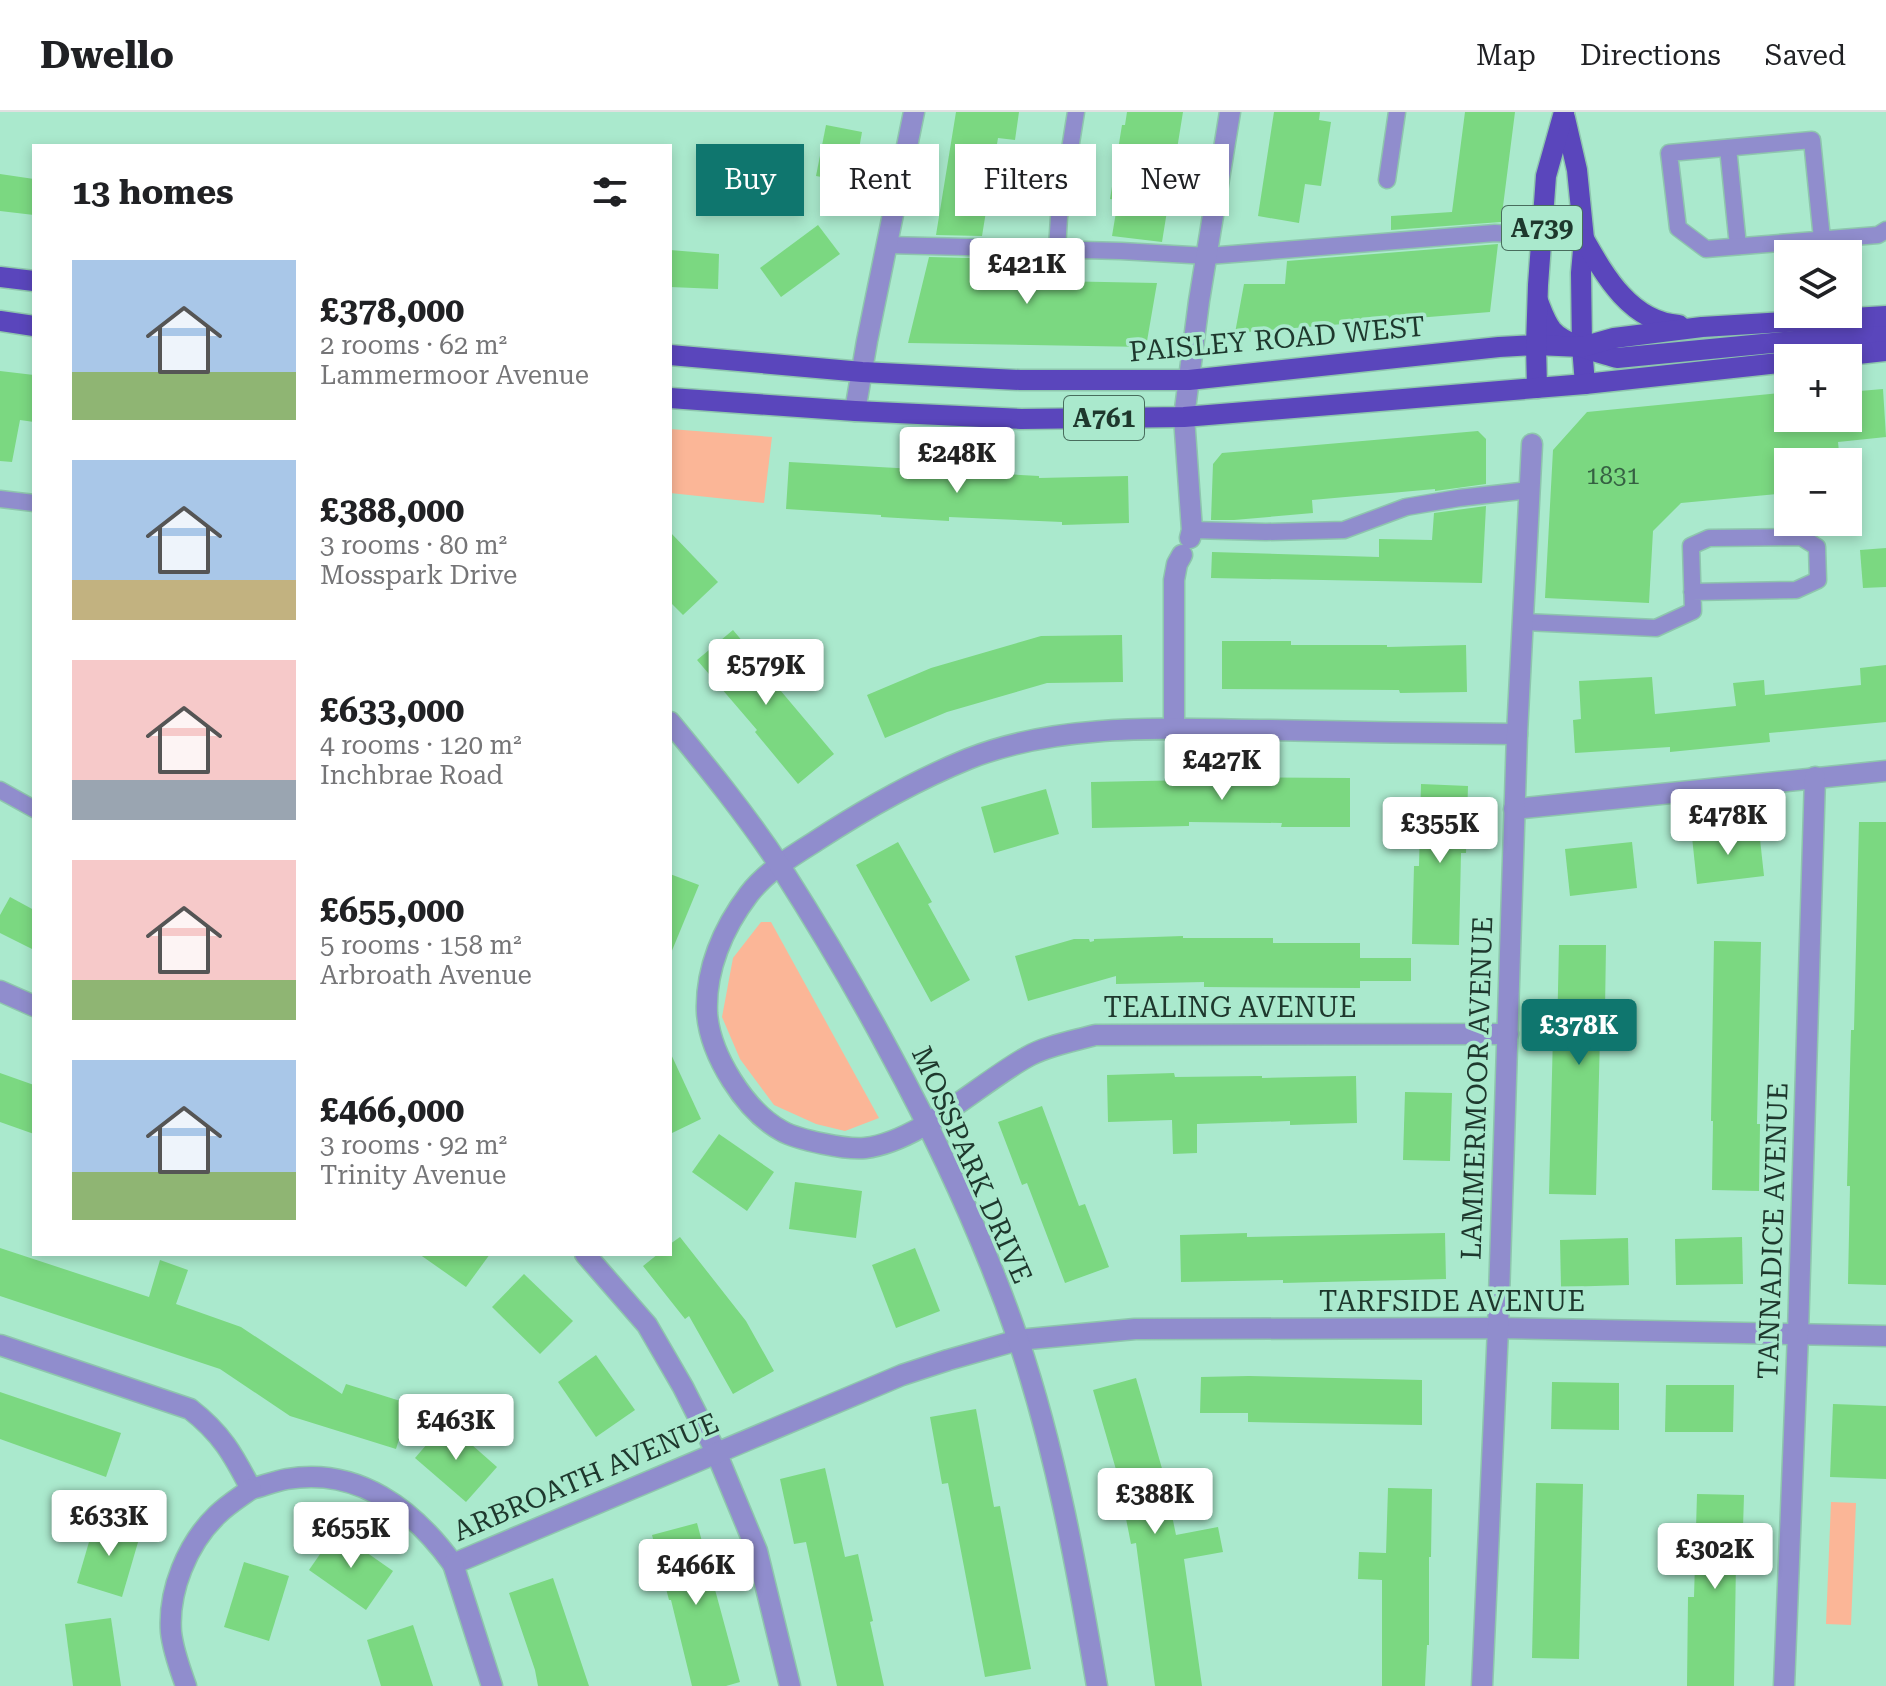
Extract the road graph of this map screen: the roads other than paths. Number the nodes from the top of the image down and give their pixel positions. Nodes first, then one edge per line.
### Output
1 (914, 112) edge
2 (1076, 112) edge
3 (1230, 112) edge
4 (1397, 112) edge
5 (1564, 113) edge
6 (1728, 148) junction
7 (1387, 180) dead end
8 (1886, 230) edge
9 (1541, 236) junction
10 (1584, 239) junction
11 (1822, 239) junction
12 (887, 245) junction
13 (1738, 246) junction
14 (1057, 249) junction
15 (1208, 256) junction
16 (0, 277) edge
17 (32, 281) edge
18 (1538, 301) junction
19 (1886, 316) edge
20 (0, 321) edge
21 (32, 326) edge
22 (1702, 327) junction
23 (1886, 332) edge
24 (1536, 345) junction
25 (1582, 347) junction
26 (1886, 351) edge
27 (1862, 354) edge
28 (672, 355) edge
29 (1774, 364) edge
30 (862, 372) junction
31 (1189, 380) junction
32 (1585, 384) junction
33 (1537, 388) junction
34 (672, 398) edge
35 (855, 411) junction
36 (1184, 417) junction
37 (1532, 444) dead end
38 (1529, 490) junction
39 (0, 499) edge
40 (32, 503) edge
41 (1188, 541) junction
42 (1692, 592) junction
43 (1522, 622) junction
44 (672, 724) edge
45 (1174, 729) junction
46 (1517, 734) junction
47 (1886, 771) edge
48 (1815, 777) junction
49 (0, 790) edge
50 (32, 808) edge
51 (1514, 809) junction
52 (779, 865) junction
53 (0, 991) edge
54 (32, 1005) edge
55 (1508, 1034) junction
56 (928, 1123) junction
57 (587, 1256) edge
58 (1498, 1328) junction
59 (1798, 1333) junction
60 (1886, 1336) edge
61 (1018, 1340) junction
62 (0, 1345) edge
63 (716, 1452) junction
64 (251, 1489) junction
65 (453, 1564) junction
66 (186, 1686) edge
67 (492, 1686) edge
68 (790, 1686) edge
69 (1097, 1686) edge
70 (1482, 1686) edge
71 (1784, 1686) edge

1 - 12 street
2 - 14 lane
3 - 15 street
4 - 7 lane
5 - 9 main road, A739
5 - 10 main road, A739
6 - 11 lane
6 - 13 lane
6 - 13 lane
8 - 11 lane
9 - 10 lane
9 - 15 lane
9 - 18 main road, A739
10 - 22 main road
10 - 25 main road, A739
11 - 13 lane
12 - 14 lane
12 - 30 street
14 - 15 lane
15 - 31 street
16 - 17 main road
18 - 24 main road, A739
18 - 25 main road
19 - 22 main road, PAISLEY ROAD WEST / A761
20 - 21 main road
22 - 25 main road, PAISLEY ROAD WEST / A761
23 - 25 main road
24 - 25 main road, PAISLEY ROAD WEST / A761
24 - 31 main road, PAISLEY ROAD WEST / A761
24 - 33 main road, A739
25 - 32 main road, A739
26 - 27 main road
28 - 30 main road, PAISLEY ROAD WEST / A761
29 - 32 main road, A761
30 - 31 main road, PAISLEY ROAD WEST / A761
30 - 35 street
31 - 36 street
32 - 33 main road, A761
33 - 36 main road, A761
34 - 35 main road, A761
35 - 36 main road, A761
36 - 41 street
37 - 38 street, LAMMERMOOR AVENUE
38 - 41 lane
38 - 43 street, LAMMERMOOR AVENUE
39 - 40 lane
41 - 45 street
42 - 42 lane
42 - 43 lane
43 - 46 street, LAMMERMOOR AVENUE
44 - 52 street, MOSSPARK DRIVE
45 - 46 street, TEALING AVENUE
45 - 52 street, TEALING AVENUE
46 - 51 street, LAMMERMOOR AVENUE
47 - 48 street
48 - 51 street
48 - 59 street, TANNADICE AVENUE
49 - 50 lane
51 - 55 street, LAMMERMOOR AVENUE
52 - 56 street, MOSSPARK DRIVE
52 - 56 street, TEALING AVENUE
53 - 54 street
55 - 56 street, TEALING AVENUE
55 - 58 street, LAMMERMOOR AVENUE
56 - 61 street, MOSSPARK DRIVE
57 - 63 street
58 - 59 street, TARFSIDE AVENUE
58 - 61 street, TARFSIDE AVENUE
58 - 70 street, LAMMERMOOR AVENUE
59 - 60 street, TARFSIDE AVENUE
59 - 71 street, TANNADICE AVENUE
61 - 63 street, ARBROATH AVENUE
61 - 69 street, MOSSPARK DRIVE
62 - 64 street
63 - 65 street, ARBROATH AVENUE
63 - 68 street
64 - 65 street, ARBROATH AVENUE
64 - 66 street
65 - 67 street

